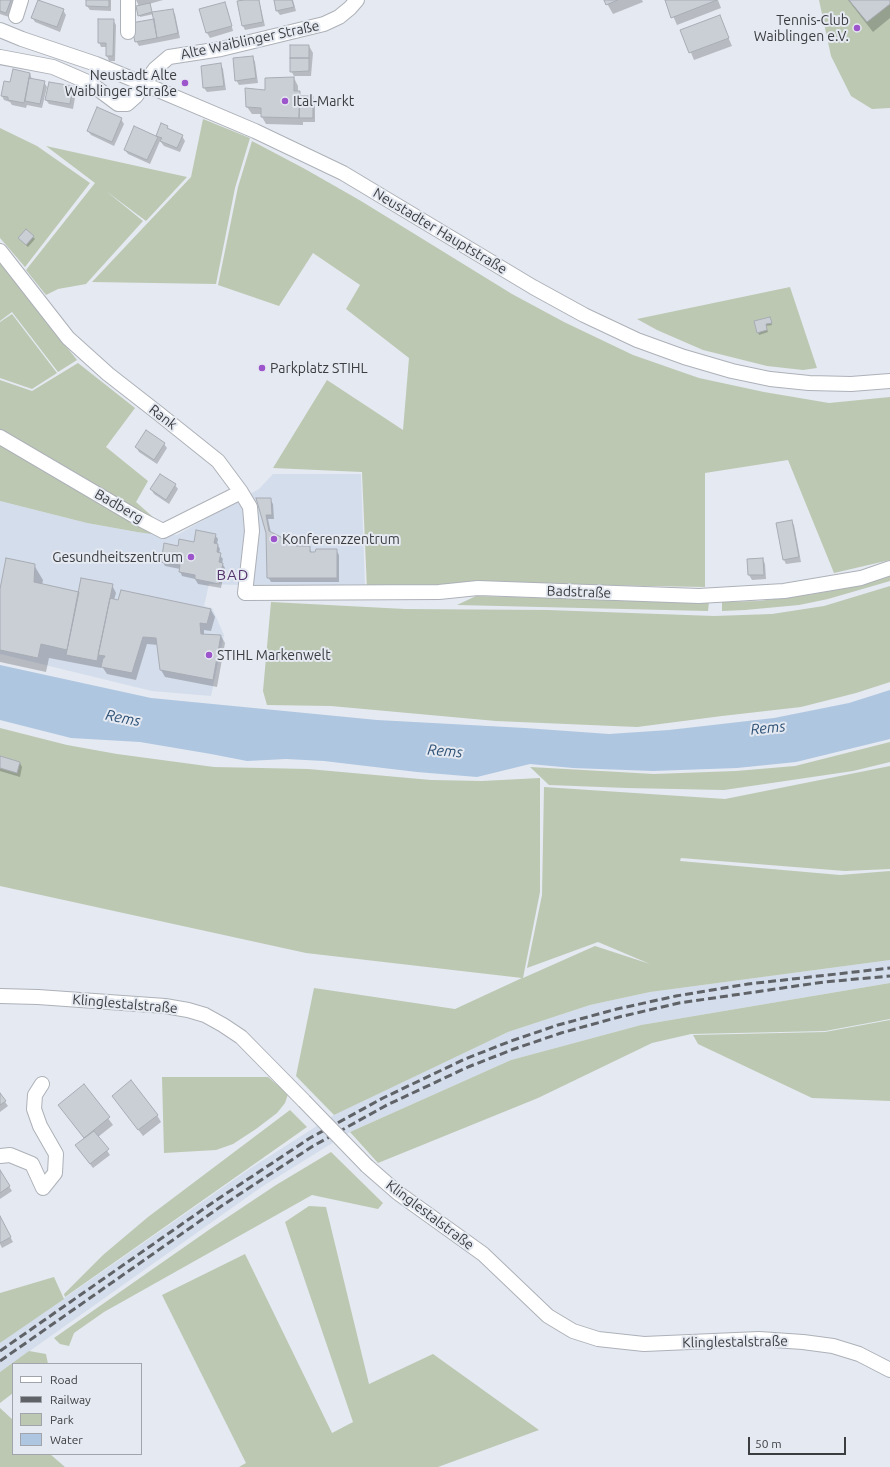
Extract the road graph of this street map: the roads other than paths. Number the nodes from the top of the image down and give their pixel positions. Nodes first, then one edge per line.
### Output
1 (22, 0) edge
2 (128, 0) edge
3 (357, 0) edge
4 (16, 16) dead end
5 (0, 30) edge
6 (128, 32) dead end
7 (0, 58) edge
8 (144, 84) junction
9 (0, 251) edge
10 (890, 382) edge
11 (0, 437) edge
12 (241, 492) junction
13 (890, 568) edge
14 (266, 594) joint
15 (0, 996) edge
16 (42, 1084) dead end
17 (0, 1156) edge
18 (890, 1370) edge

1 - 4 street
2 - 6 street
3 - 8 street, Alte Waiblinger Straße
5 - 8 street, Neustadter Hauptstraße
7 - 8 street, Alte Waiblinger Straße
8 - 10 street, Neustadter Hauptstraße
9 - 12 street, Rank
11 - 12 street, Badberg
12 - 14 street, Rank
13 - 14 street, Badstraße
15 - 18 street, Klinglestalstraße, bridge
16 - 17 street

